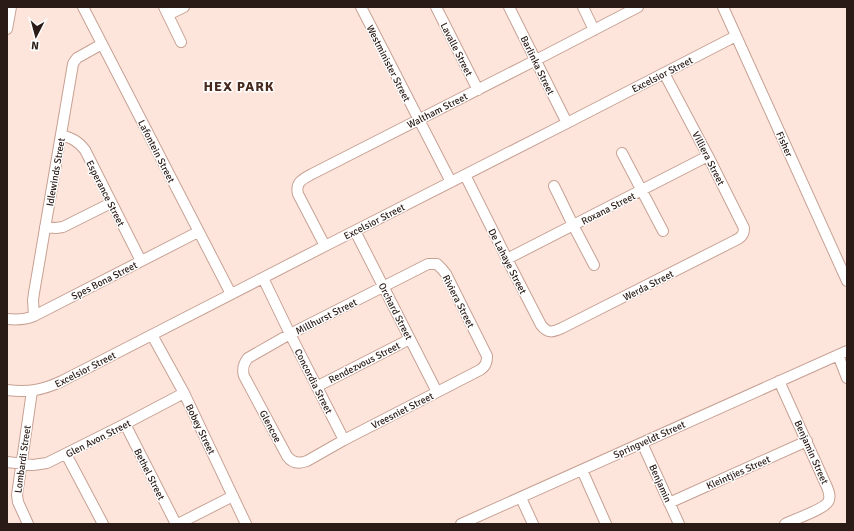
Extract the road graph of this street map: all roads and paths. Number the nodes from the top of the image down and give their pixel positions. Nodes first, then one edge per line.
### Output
1 (11, 7) edge
2 (83, 7) edge
3 (184, 7) edge
4 (361, 7) edge
5 (436, 7) edge
6 (509, 7) edge
7 (583, 7) edge
8 (638, 7) edge
9 (723, 7) edge
10 (166, 11) edge
11 (7, 29) edge
12 (594, 30) junction
13 (736, 36) junction
14 (181, 42) dead end
15 (102, 44) junction
16 (536, 60) junction
17 (664, 73) junction
18 (478, 90) junction
19 (418, 120) junction
20 (567, 123) junction
21 (61, 135) junction
22 (622, 153) dead end
23 (708, 156) junction
24 (466, 175) junction
25 (450, 182) junction
26 (554, 186) dead end
27 (641, 190) junction
28 (111, 203) junction
29 (573, 225) junction
30 (45, 227) junction
31 (355, 231) junction
32 (663, 231) dead end
33 (198, 232) junction
34 (734, 241) joint
35 (325, 246) junction
36 (507, 259) junction
37 (141, 261) junction
38 (594, 265) dead end
39 (424, 266) joint
40 (263, 278) junction
41 (847, 281) edge
42 (384, 287) junction
43 (231, 294) junction
44 (34, 316) junction
45 (7, 319) edge
46 (562, 328) joint
47 (290, 334) junction
48 (152, 335) junction
49 (410, 339) junction
50 (485, 352) joint
51 (842, 353) edge
52 (244, 376) joint
53 (847, 378) edge
54 (780, 381) junction
55 (318, 386) junction
56 (7, 390) edge
57 (32, 391) junction
58 (437, 392) junction
59 (184, 394) junction
60 (125, 424) junction
61 (344, 440) junction
62 (807, 441) junction
63 (642, 442) junction
64 (66, 454) junction
65 (307, 460) joint
66 (7, 462) edge
67 (21, 464) junction
68 (582, 470) junction
69 (234, 496) junction
70 (521, 498) junction
71 (669, 503) junction
72 (28, 524) edge
73 (103, 524) edge
74 (177, 524) edge
75 (246, 524) edge
76 (461, 524) edge
77 (533, 524) edge
78 (606, 524) edge
79 (679, 524) edge
80 (785, 524) edge

1 - 11 street
2 - 15 street, Lafontein Street
3 - 10 street
4 - 19 street, Westminister Street
5 - 18 street, Lavalle Street
6 - 16 street, Barlinka Street
7 - 12 street
8 - 12 street, Waltham Street
9 - 13 street, Fisher
10 - 14 street
12 - 16 street, Waltham Street
13 - 17 street, Excelsior Street
13 - 41 street, Fisher
15 - 21 street, Idlewinds Street
15 - 33 street, Lafontein Street
16 - 18 street, Waltham Street
16 - 20 street, Barlinka Street
17 - 20 street, Excelsior Street
17 - 23 street, Villiera Street
18 - 19 street, Waltham Street
19 - 25 street, Westminister Street
19 - 35 street, Waltham Street
20 - 24 street, Excelsior Street
21 - 28 street, Esperance Street
21 - 30 street, Idlewinds Street
22 - 27 street
23 - 27 street, Roxana Street
23 - 34 street, Villiera Street
24 - 25 street, Excelsior Street
24 - 36 street, De Lahaye Street
25 - 31 street, Excelsior Street
26 - 29 street
27 - 29 street, Roxana Street
27 - 32 street
28 - 30 street
28 - 37 street, Esperance Street
29 - 36 street, Roxana Street
29 - 38 street
30 - 44 street, Idlewinds Street
31 - 35 street, Excelsior Street
31 - 42 street, Orchard Street
33 - 37 street, Spes Bona Street
33 - 43 street, Lafontein Street
34 - 46 street, Werda Street
35 - 40 street, Excelsior Street
36 - 46 street, De Lahaye Street
37 - 44 street, Spes Bona Street
39 - 42 street, Millhurst Street
39 - 50 street, Riviera Street
40 - 43 street, Excelsior Street
40 - 47 street, Concordia Street
42 - 47 street, Millhurst Street
42 - 49 street, Orchard Street
43 - 48 street, Excelsior Street
44 - 45 street, Spes Bona Street
47 - 52 street, Millhurst Street
47 - 55 street, Concordia Street
48 - 57 street, Excelsior Street
48 - 59 street, Bobey Street
49 - 55 street, Rendezvous Street
49 - 58 street, Orchard Street
50 - 58 street, Vreesniet Street
51 - 53 street, Springveldt Street
51 - 54 street, Springveldt Street
52 - 65 street, Glencoe
54 - 62 street, Benjamin Street
54 - 63 street, Springveldt Street
55 - 61 street, Concordia Street
56 - 57 street, Excelsior Street
57 - 67 street, Lombardi Street
58 - 61 street, Vreesniet Street
59 - 60 street, Glen Avon Street
59 - 69 street, Bobey Street
60 - 64 street, Glen Avon Street
60 - 74 street, Bethel Street
61 - 65 street, Vreesniet Street
62 - 71 street, Kleintjies Street
62 - 80 street, Benjamin Street
63 - 68 street, Springveldt Street
63 - 71 street, Benjamin
64 - 67 street, Glen Avon Street
64 - 73 street
66 - 67 street, Glen Avon Street
67 - 72 street, Lombardi Street
68 - 70 street, Springveldt Street
68 - 78 street
69 - 74 street
69 - 75 street, Bobey Street
70 - 76 street, Springveldt Street
70 - 77 street
71 - 79 street, Benjamin

